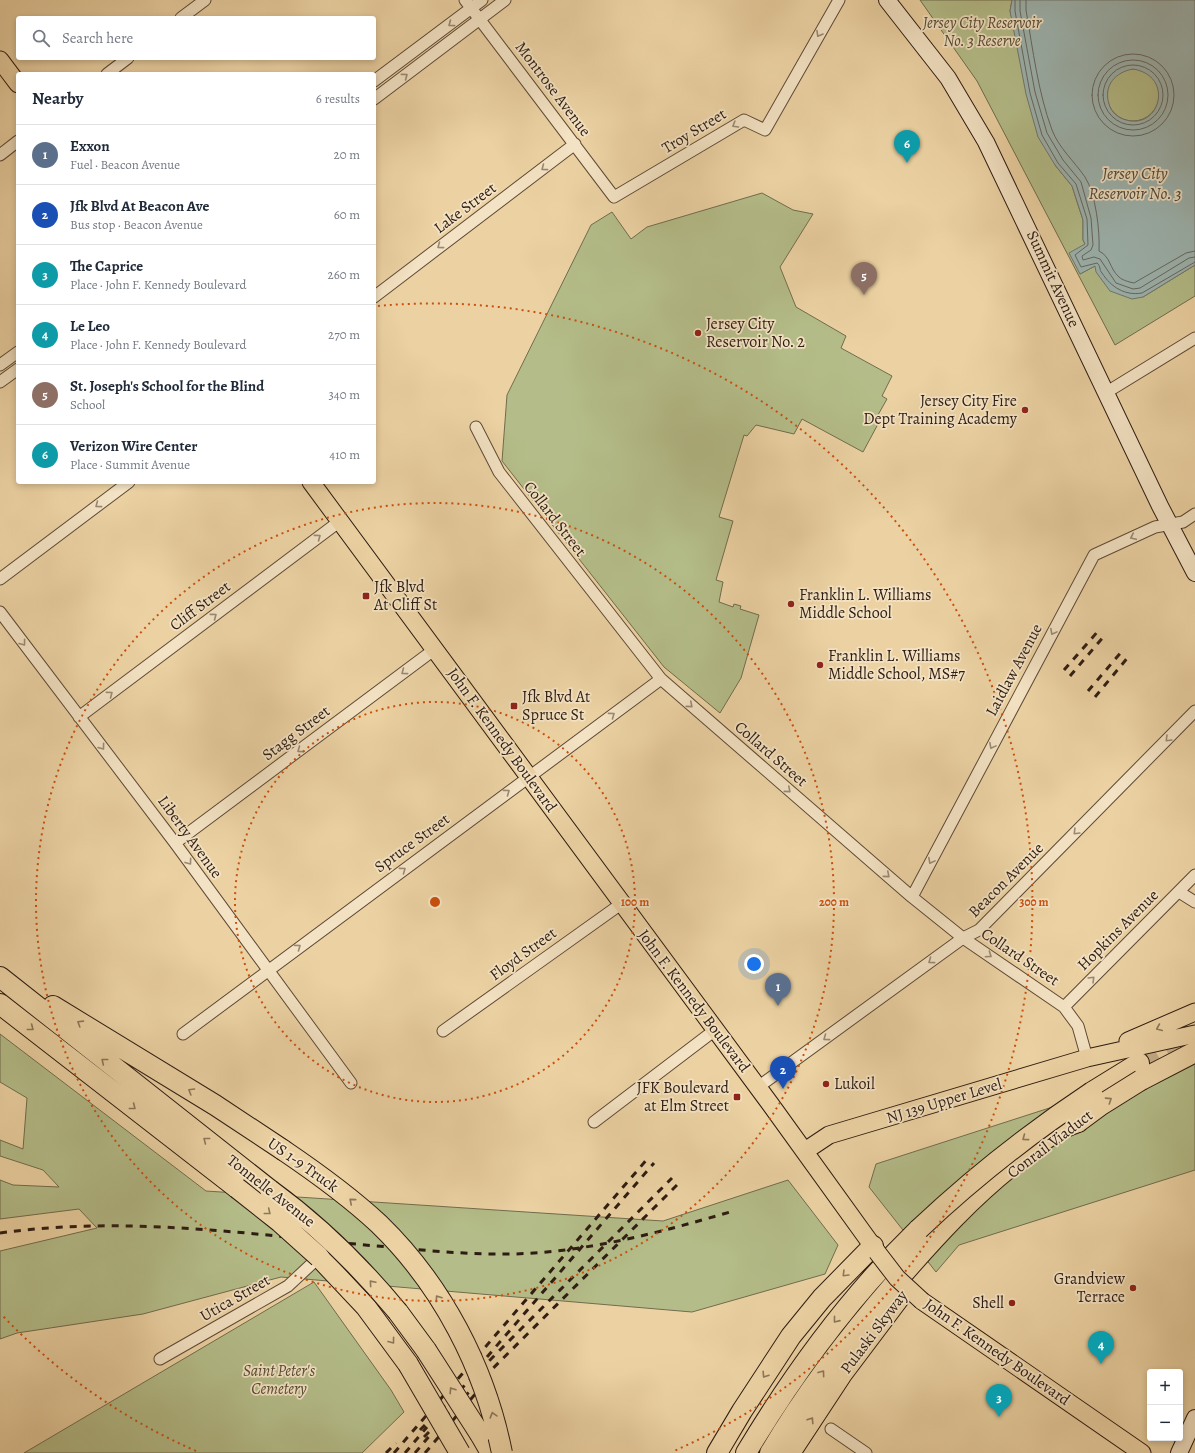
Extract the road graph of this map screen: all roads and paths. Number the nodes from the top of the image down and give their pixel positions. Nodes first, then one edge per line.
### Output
1 (205, 0) edge
2 (482, 0) edge
3 (505, 0) edge
4 (839, 0) edge
5 (887, 0) edge
6 (468, 4) edge
7 (184, 16) edge
8 (480, 19) junction
9 (0, 60) edge
10 (125, 60) edge
11 (110, 72) edge
12 (376, 79) edge
13 (16, 81) edge
14 (376, 97) edge
15 (16, 143) edge
16 (575, 144) junction
17 (0, 155) edge
18 (614, 197) joint
19 (376, 295) edge
20 (1195, 338) edge
21 (16, 353) edge
22 (0, 365) edge
23 (16, 370) edge
24 (0, 382) edge
25 (1106, 392) junction
26 (476, 428) dead end
27 (126, 484) edge
28 (312, 484) edge
29 (1195, 514) edge
30 (340, 521) junction
31 (1170, 525) junction
32 (1195, 573) edge
33 (0, 579) edge
34 (0, 612) edge
35 (435, 649) junction
36 (661, 679) junction
37 (1195, 712) edge
38 (79, 717) junction
39 (529, 776) junction
40 (175, 843) junction
41 (1195, 875) edge
42 (1179, 892) junction
43 (912, 897) junction
44 (1195, 902) edge
45 (621, 904) junction
46 (963, 938) junction
47 (267, 970) junction
48 (0, 972) edge
49 (0, 977) edge
50 (0, 1004) edge
51 (1064, 1007) junction
52 (1195, 1012) edge
53 (715, 1030) junction
54 (443, 1031) dead end
55 (183, 1034) dead end
56 (1195, 1034) edge
57 (1195, 1052) edge
58 (1087, 1058) junction
59 (1140, 1072) junction
60 (351, 1083) dead end
61 (758, 1087) junction
62 (594, 1122) dead end
63 (1078, 1122) junction
64 (805, 1151) junction
65 (965, 1217) joint
66 (919, 1230) joint
67 (875, 1249) junction
68 (320, 1256) junction
69 (160, 1359) dead end
70 (408, 1364) junction
71 (1195, 1418) edge
72 (765, 1422) junction
73 (831, 1429) dead end
74 (449, 1453) edge
75 (460, 1453) edge
76 (491, 1453) edge
77 (502, 1453) edge
78 (717, 1453) edge
79 (733, 1453) edge
80 (746, 1453) edge
81 (770, 1453) edge
82 (790, 1453) edge
83 (866, 1453) edge
84 (1142, 1453) edge
85 (1179, 1453) edge

1 - 7 street
2 - 6 street
3 - 8 street
4 -> 18 street, Troy Street
5 - 25 street, Summit Avenue
6 - 8 street, Montrose Avenue
6 -> 12 street
14 -> 8 street
8 - 16 street, Montrose Avenue
9 - 13 main road
10 - 11 street
15 - 17 street
16 - 18 street, Montrose Avenue
16 -> 19 street, Lake Street
20 - 25 street
21 - 22 street
23 - 24 street
25 - 31 street, Summit Avenue
26 - 36 street, Collard Street
27 -> 33 street
28 - 30 main road, John F. Kennedy Boulevard
29 - 31 street, Laidlaw Avenue
30 - 35 main road, John F. Kennedy Boulevard
38 -> 30 street, Cliff Street
31 - 32 street, Summit Avenue
31 -> 43 street, Laidlaw Avenue
34 -> 38 street, Liberty Avenue
35 - 39 main road, John F. Kennedy Boulevard
35 -> 40 street, Stagg Street
39 -> 36 street, Spruce Street
36 -> 43 street, Collard Street
37 -> 46 street, Beacon Avenue
38 -> 40 street, Liberty Avenue
39 - 45 main road, John F. Kennedy Boulevard
47 -> 39 street, Spruce Street
40 -> 47 street, Liberty Avenue
41 - 42 street, Hopkins Avenue
42 - 44 street
51 -> 42 street, Hopkins Avenue
43 - 46 street, Collard Street
45 - 53 main road, John F. Kennedy Boulevard
45 - 54 street, Floyd Street
46 -> 51 street, Collard Street
46 -> 61 street, Beacon Avenue
47 - 55 street, Spruce Street
47 - 60 street, Liberty Avenue
77 -> 48 highway, US 1-9 Truck, bridge
76 -> 49 highway, Tonnelle Avenue, bridge
50 -> 68 highway, Tonnelle Avenue, bridge
51 - 58 street, Collard Street
52 -> 58 main road, NJ 139 Upper Level
53 - 61 main road, John F. Kennedy Boulevard
53 - 62 street
56 - 58 main road, NJ 139 Upper Level
57 - 59 highway
58 - 64 main road, NJ 139 Upper Level
63 -> 59 highway, Conrail Viaduct, bridge
59 -> 66 highway, Conrail Viaduct, bridge
61 - 64 main road, John F. Kennedy Boulevard
63 - 65 highway, Conrail Viaduct
81 -> 63 highway
64 - 67 main road, John F. Kennedy Boulevard
82 -> 65 highway, Pulaski Skyway
66 -> 72 highway, Pulaski Skyway
67 -> 78 highway
67 - 84 main road, John F. Kennedy Boulevard, bridge
68 - 69 street, Utica Street
68 -> 70 highway, Tonnelle Avenue
70 - 74 highway, bridge
70 - 75 highway, Tonnelle Avenue, bridge
71 - 85 street
72 - 79 highway
72 - 80 highway, Pulaski Skyway
73 - 83 street

